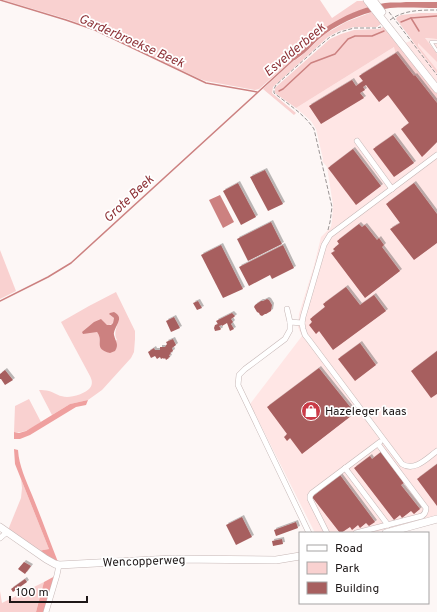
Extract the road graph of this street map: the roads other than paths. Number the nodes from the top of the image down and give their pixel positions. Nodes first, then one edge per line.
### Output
1 (372, 2) edge
2 (384, 14) junction
3 (437, 42) edge
4 (437, 51) edge
5 (437, 84) edge
6 (437, 89) edge
7 (357, 141) dead end
8 (437, 155) edge
9 (392, 189) junction
10 (286, 310) dead end
11 (290, 322) junction
12 (302, 324) junction
13 (384, 439) junction
14 (378, 444) junction
15 (437, 451) edge
16 (345, 468) junction
17 (437, 519) edge
18 (388, 525) junction
19 (0, 527) edge
20 (7, 532) junction
21 (309, 532) edge
22 (326, 532) edge
23 (360, 532) edge
24 (390, 532) edge
25 (0, 538) edge
26 (299, 556) edge
27 (59, 565) junction
28 (46, 612) edge

1 - 2 street
2 - 5 street
2 - 6 street
3 - 4 lane
7 - 9 street
8 - 9 street
9 - 12 street
10 - 11 street
11 - 12 street
11 - 21 street
12 - 13 street
13 - 14 street
13 - 15 street
14 - 16 street
14 - 18 street
16 - 18 street
16 - 22 street
17 - 24 street
18 - 23 street
19 - 20 street
20 - 25 street
20 - 27 street
26 - 27 street, Wencopperweg
27 - 28 street

